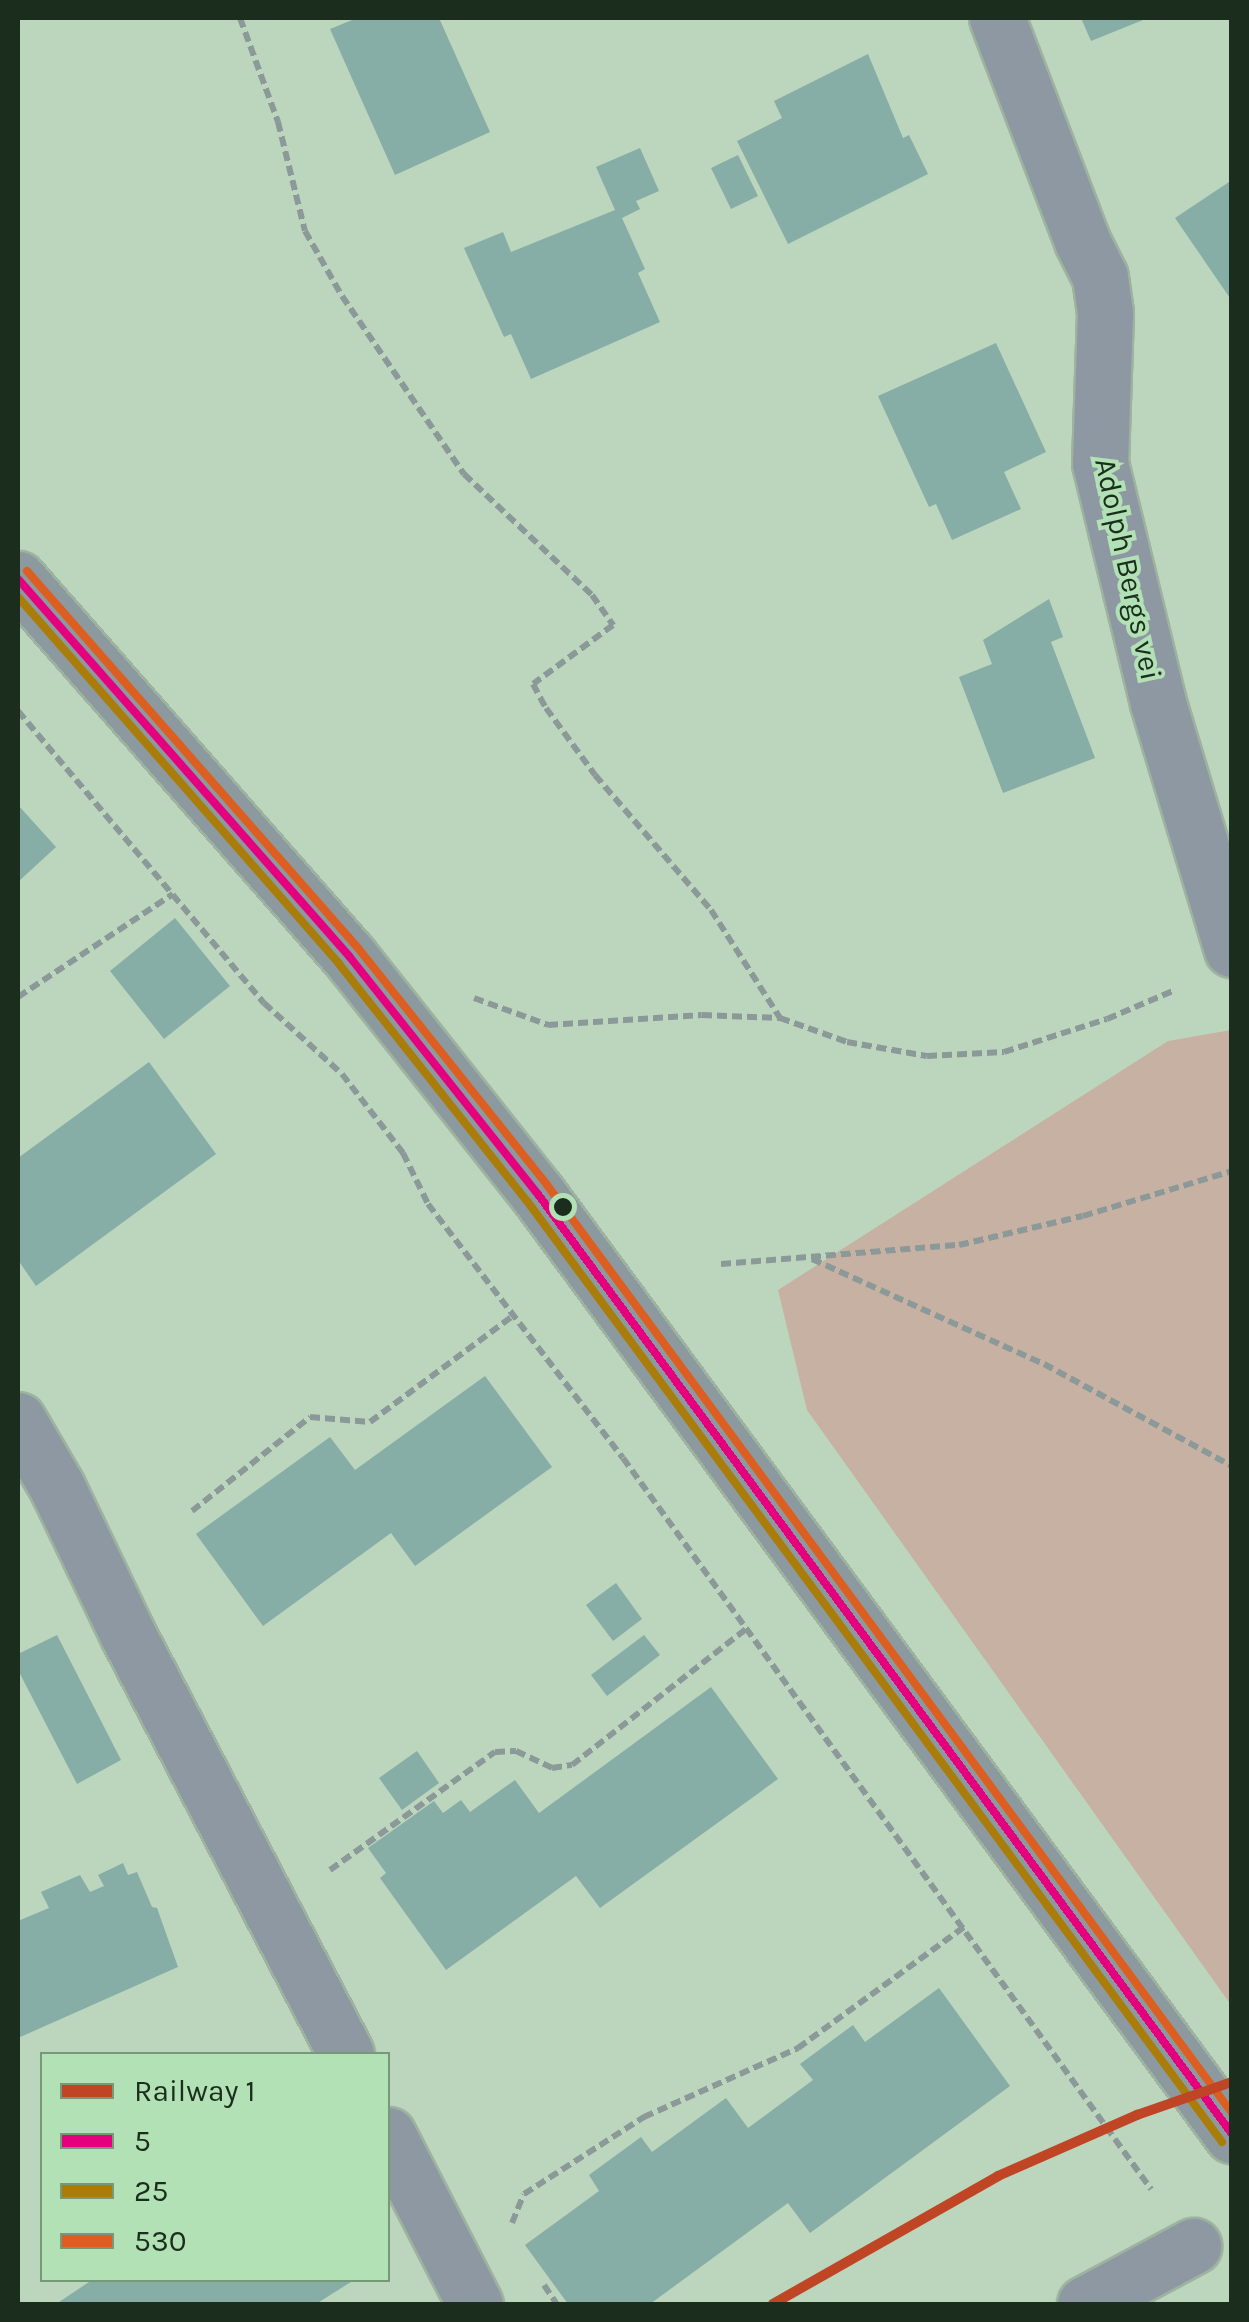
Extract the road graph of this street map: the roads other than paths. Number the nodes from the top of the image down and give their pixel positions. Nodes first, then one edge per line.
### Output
1 (998, 18) edge
2 (18, 579) edge
3 (1232, 949) edge
4 (18, 1420) edge
5 (345, 2052) edge
6 (1232, 2136) edge
7 (390, 2140) edge
8 (1194, 2246) road end
9 (475, 2304) edge
10 (1086, 2304) edge

1 - 3 street, Adolph Bergs vei
2 - 6 main road
4 - 5 street
7 - 9 street
8 - 10 street

